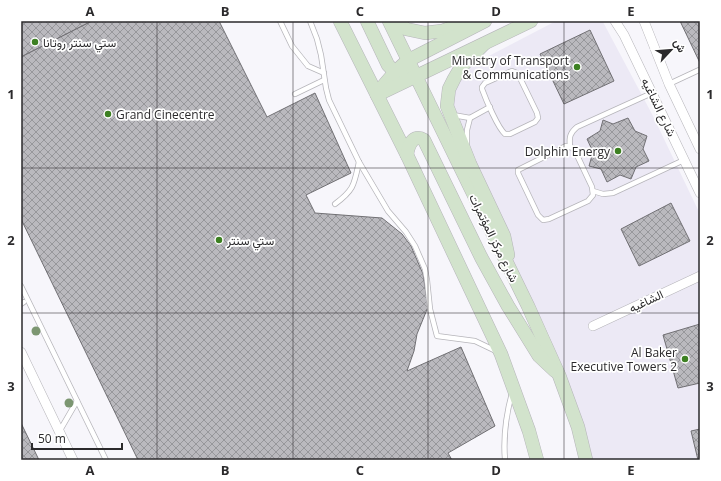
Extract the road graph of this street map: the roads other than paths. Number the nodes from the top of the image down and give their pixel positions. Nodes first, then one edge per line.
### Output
1 (280, 21) edge
2 (310, 21) edge
3 (340, 21) edge
4 (367, 21) edge
5 (389, 21) edge
6 (396, 21) edge
7 (531, 21) edge
8 (615, 21) edge
9 (644, 21) edge
10 (481, 23) edge
11 (484, 44) junction
12 (407, 61) junction
13 (699, 70) edge
14 (395, 72) junction
15 (324, 73) junction
16 (415, 77) junction
17 (324, 80) junction
18 (669, 84) junction
19 (652, 93) junction
20 (295, 94) dead end
21 (377, 94) junction
22 (490, 107) junction
23 (449, 114) junction
24 (470, 118) junction
25 (570, 146) junction
26 (700, 149) edge
27 (407, 155) junction
28 (684, 160) junction
29 (359, 162) junction
30 (470, 164) junction
31 (593, 191) junction
32 (700, 193) edge
33 (335, 204) dead end
34 (508, 266) junction
35 (700, 276) edge
36 (21, 286) edge
37 (593, 326) dead end
38 (21, 352) edge
39 (501, 354) junction
40 (559, 375) junction
41 (514, 385) junction
42 (77, 401) junction
43 (59, 432) junction
44 (533, 456) edge
45 (73, 460) edge
46 (106, 460) edge
47 (505, 460) edge
48 (586, 460) edge

1 - 15 lane
2 - 15 lane
3 - 21 street
4 - 14 street
5 - 12 street, شارع مركز المؤتمرات
6 - 10 street
7 - 11 street
8 - 19 street, شارع الشاغيه
9 - 18 street, شارع الشاغيه
10 - 12 street
11 - 16 street
11 - 23 street
12 - 14 street
12 - 16 street, شارع مركز المؤتمرات
13 - 18 lane
14 - 16 street
14 - 21 street
15 - 17 lane
16 - 21 street
16 - 34 street, شارع مركز المؤتمرات
17 - 20 lane
17 - 29 lane
18 - 26 street, شارع الشاغيه
19 - 25 lane
19 - 28 street, شارع الشاغيه
21 - 27 street
22 - 22 lane
22 - 24 lane
23 - 24 lane
23 - 30 street
24 - 30 lane
25 - 31 lane
25 - 31 lane
27 - 39 street
27 - 40 street
28 - 31 lane
28 - 32 street, شارع الشاغيه
29 - 33 lane
29 - 39 lane
30 - 34 street
34 - 40 street, شارع مركز المؤتمرات
35 - 37 street, الشاغيه
36 - 42 lane
38 - 43 street
39 - 41 street
40 - 48 street, شارع مركز المؤتمرات
41 - 44 street
41 - 47 lane
42 - 43 lane
42 - 46 lane
43 - 45 street

